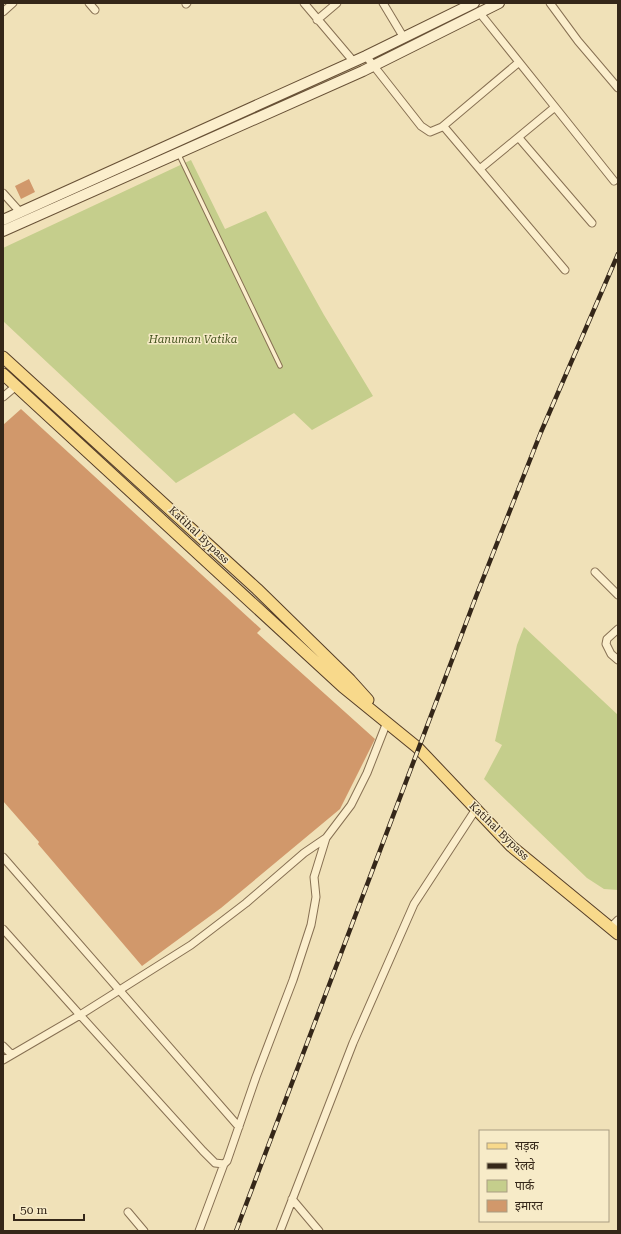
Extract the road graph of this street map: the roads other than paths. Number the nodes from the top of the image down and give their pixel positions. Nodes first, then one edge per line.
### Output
1 (13, 3) edge
2 (89, 3) edge
3 (304, 3) edge
4 (337, 3) edge
5 (383, 3) edge
6 (474, 3) edge
7 (499, 3) edge
8 (550, 3) edge
9 (95, 10) dead end
10 (3, 12) edge
11 (479, 12) junction
12 (318, 20) junction
13 (404, 38) junction
14 (366, 56) junction
15 (354, 62) junction
16 (518, 63) junction
17 (373, 65) junction
18 (618, 88) edge
19 (555, 107) junction
20 (442, 127) junction
21 (519, 138) junction
22 (178, 154) junction
23 (481, 168) junction
24 (614, 181) dead end
25 (3, 192) edge
26 (20, 212) junction
27 (3, 220) edge
28 (592, 223) dead end
29 (3, 231) edge
30 (565, 270) dead end
31 (3, 357) edge
32 (280, 366) dead end
33 (3, 374) edge
34 (16, 386) junction
35 (3, 397) edge
36 (595, 572) dead end
37 (618, 595) edge
38 (618, 629) edge
39 (618, 660) edge
40 (387, 722) junction
41 (476, 809) junction
42 (326, 838) junction
43 (3, 857) edge
44 (616, 927) edge
45 (3, 929) edge
46 (119, 991) junction
47 (80, 1015) junction
48 (3, 1046) edge
49 (11, 1054) junction
50 (3, 1060) edge
51 (239, 1126) junction
52 (224, 1164) junction
53 (292, 1199) junction
54 (128, 1212) dead end
55 (144, 1231) edge
56 (200, 1231) edge
57 (280, 1231) edge
58 (319, 1231) edge

1 - 10 street
2 - 9 street
3 - 12 street
4 - 12 street
5 - 13 street
6 - 13 main road
7 - 11 main road
8 - 18 street
11 - 16 street
11 - 17 main road
12 - 15 street
13 - 14 main road
14 - 15 main road
14 - 17 street
15 - 26 main road
16 - 19 street
16 - 20 street
17 - 20 street
17 - 22 main road
19 - 21 street
19 - 24 street
20 - 23 street
21 - 23 street
21 - 28 street
22 - 29 main road
22 - 32 lane
23 - 30 street
25 - 26 street
26 - 27 main road
31 - 40 main road, Katihal Bypass
33 - 34 main road, Katihal Bypass
34 - 35 street
34 - 40 main road, Katihal Bypass
36 - 37 street
38 - 39 street
40 - 41 main road, Katihal Bypass
40 - 42 street
41 - 44 main road, Katihal Bypass
41 - 53 street
42 - 46 street
42 - 51 street
43 - 46 street
45 - 47 street
46 - 47 street
46 - 51 street
47 - 49 street
47 - 52 street
48 - 49 street
49 - 50 street
51 - 52 street
52 - 56 street
53 - 57 street
53 - 58 street
54 - 55 street

